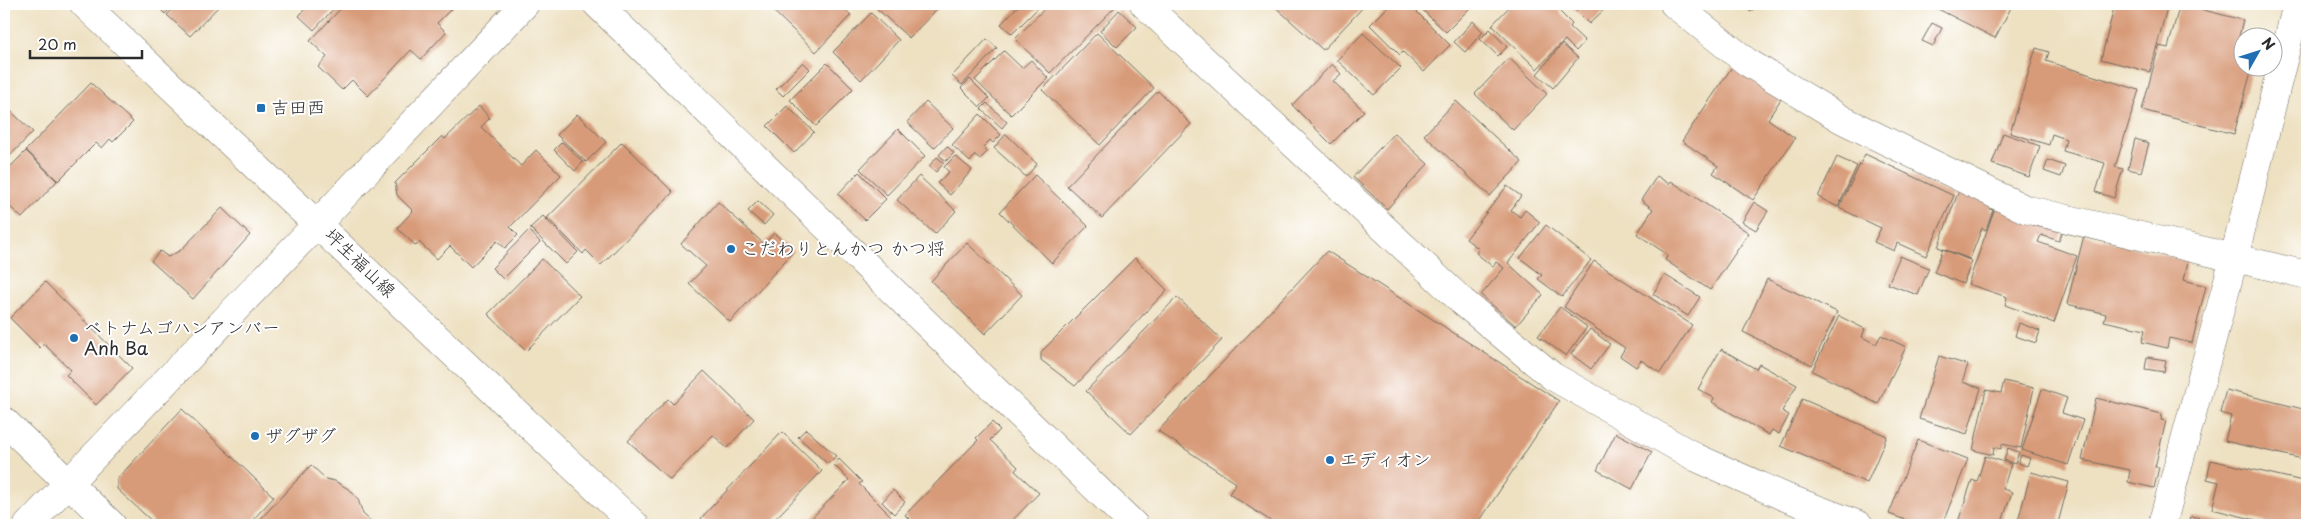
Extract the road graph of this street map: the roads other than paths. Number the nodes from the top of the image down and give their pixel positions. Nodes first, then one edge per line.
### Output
1 (84, 4) edge
2 (525, 4) edge
3 (597, 4) edge
4 (1144, 4) edge
5 (1674, 4) edge
6 (2296, 4) edge
7 (318, 223) junction
8 (2234, 258) junction
9 (2307, 275) edge
10 (4, 421) edge
11 (69, 483) junction
12 (28, 525) edge
13 (112, 525) edge
14 (635, 525) edge
15 (1134, 525) edge
16 (1859, 525) edge
17 (2162, 525) edge

1 - 7 street, 坪生福山線
2 - 7 street
3 - 15 street
4 - 16 street
5 - 8 street
6 - 8 street
7 - 11 street
7 - 14 street, 坪生福山線
8 - 9 street
8 - 17 street
10 - 11 street
11 - 12 street
11 - 13 street

